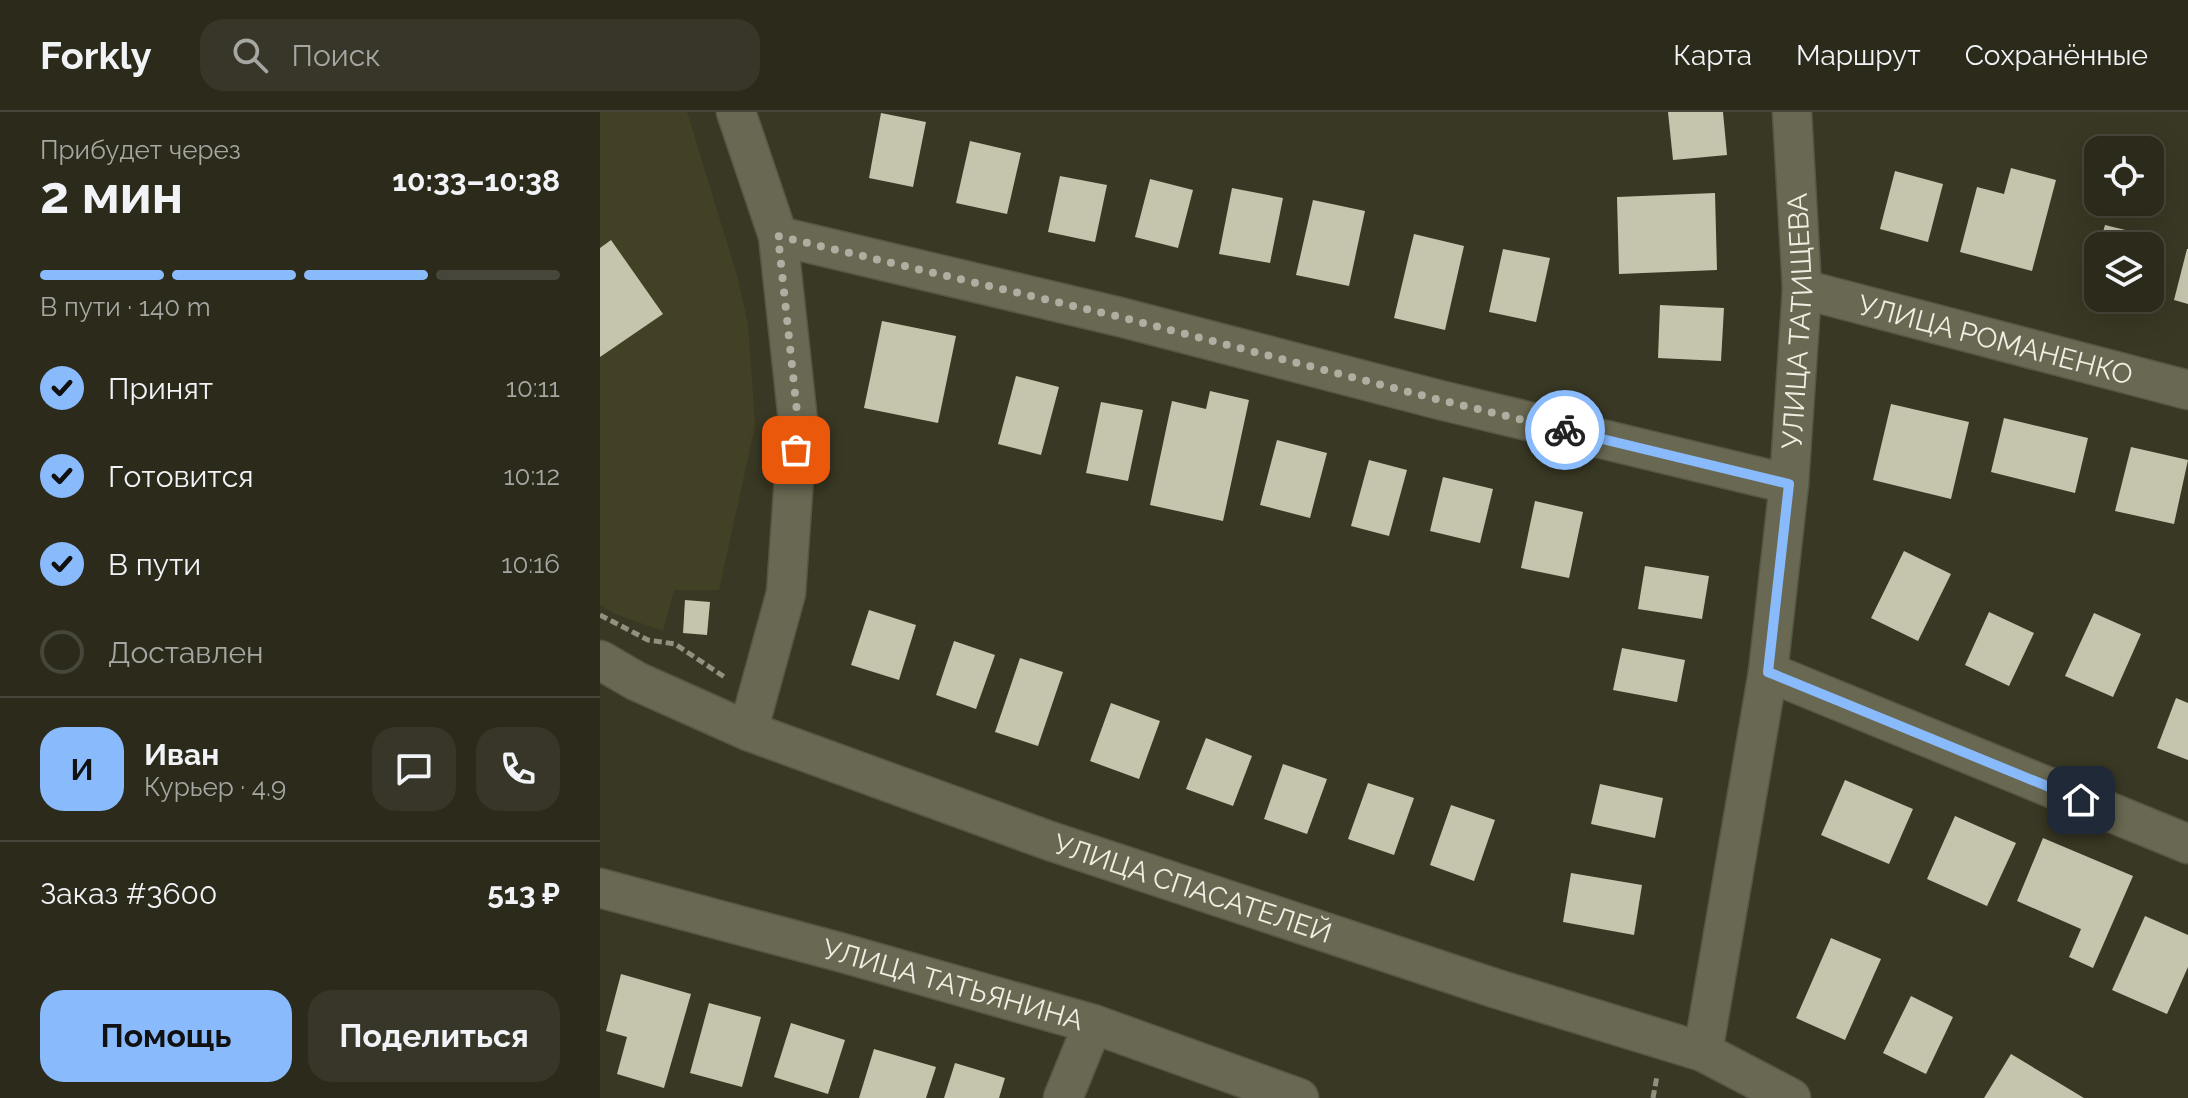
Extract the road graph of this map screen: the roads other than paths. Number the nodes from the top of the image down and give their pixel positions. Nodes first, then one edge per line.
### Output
1 (736, 112) edge
2 (1792, 112) edge
3 (778, 236) junction
4 (1802, 289) junction
5 (2188, 390) edge
6 (1789, 484) junction
7 (600, 660) edge
8 (1768, 672) junction
9 (752, 714) junction
10 (2188, 844) edge
11 (600, 888) edge
12 (1093, 1024) junction
13 (1703, 1052) junction
14 (1063, 1098) edge
15 (1299, 1098) edge
16 (1791, 1098) edge

1 - 3 street
2 - 4 street, УЛИЦА ТАТИЩЕВА
3 - 6 street
3 - 9 street
4 - 5 street, УЛИЦА РОМАНЕНКО
4 - 6 street, УЛИЦА ТАТИЩЕВА
6 - 8 street, УЛИЦА ТАТИЩЕВА
7 - 9 street, УЛИЦА СПАСАТЕЛЕЙ
8 - 10 street
8 - 13 street, УЛИЦА ТАТИЩЕВА
9 - 13 street, УЛИЦА СПАСАТЕЛЕЙ
11 - 12 street, УЛИЦА ТАТЬЯНИНА
12 - 14 street
12 - 15 street, УЛИЦА ТАТЬЯНИНА
13 - 16 street, УЛИЦА СПАСАТЕЛЕЙ

